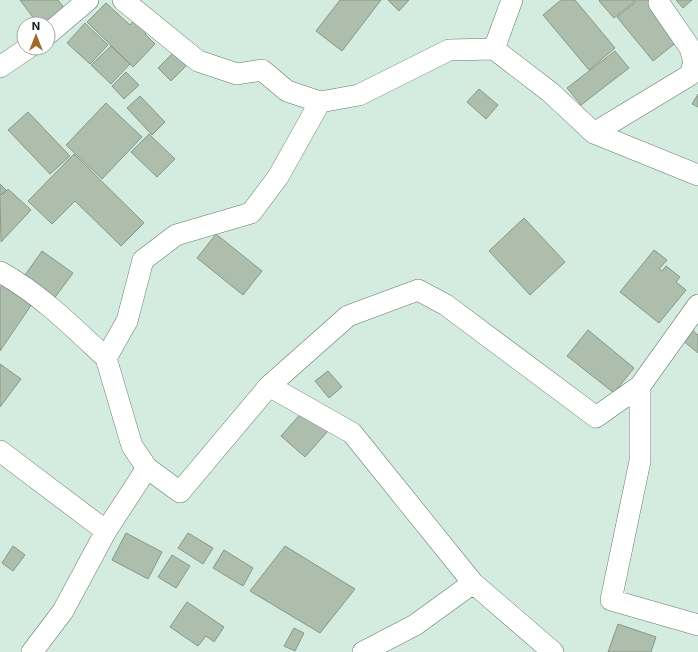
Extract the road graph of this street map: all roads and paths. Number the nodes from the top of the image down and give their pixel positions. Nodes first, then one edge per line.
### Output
1 (88, 0) edge
2 (123, 0) edge
3 (512, 0) edge
4 (659, 4) dead end
5 (56, 27) edge
6 (494, 49) junction
7 (16, 56) edge
8 (0, 67) edge
9 (320, 102) junction
10 (594, 133) junction
11 (698, 175) edge
12 (0, 272) edge
13 (698, 305) edge
14 (106, 358) junction
15 (269, 386) junction
16 (640, 386) junction
17 (0, 451) edge
18 (147, 468) junction
19 (106, 531) junction
20 (473, 583) junction
21 (698, 625) edge
22 (32, 652) edge
23 (363, 652) edge
24 (553, 652) edge

1 - 5 street
2 - 9 street
3 - 6 street
4 - 10 street
6 - 9 street
6 - 10 street
7 - 8 street
9 - 14 street
10 - 11 street
12 - 14 street
13 - 16 street
14 - 18 street
15 - 16 street
15 - 18 street
15 - 20 street
16 - 21 street
17 - 19 street
18 - 19 street
19 - 22 street
20 - 23 street
20 - 24 street

